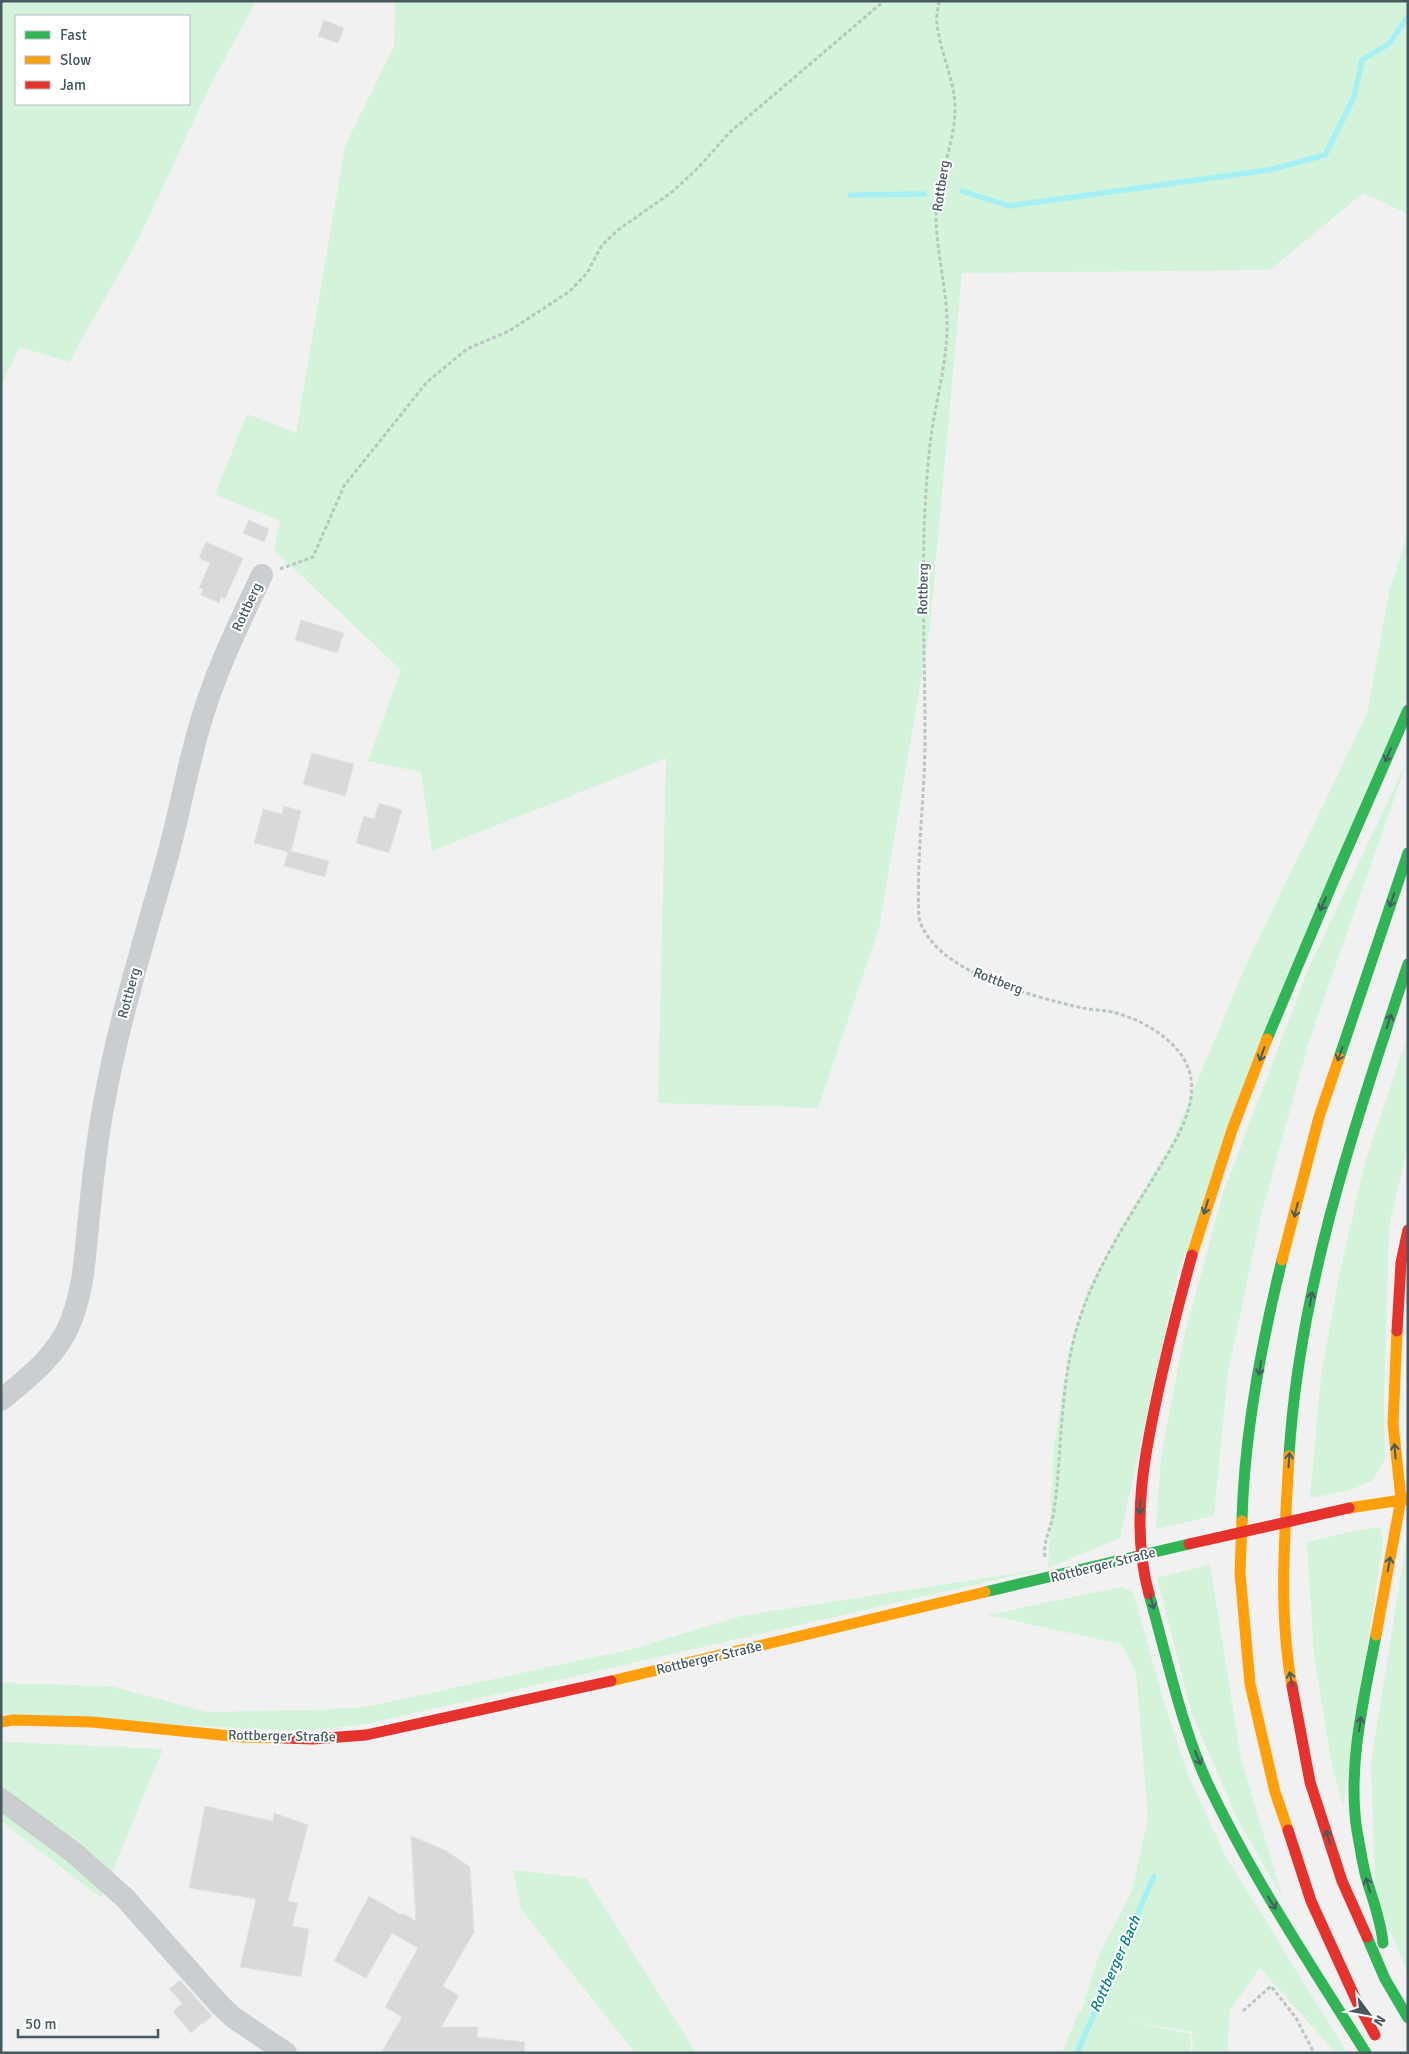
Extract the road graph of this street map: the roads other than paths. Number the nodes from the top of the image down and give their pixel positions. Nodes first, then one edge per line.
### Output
1 (262, 575) road end
2 (1408, 710) edge
3 (1408, 853) edge
4 (1408, 964) edge
5 (1408, 1230) edge
6 (1, 1400) edge
7 (1404, 1499) edge
8 (1141, 1555) junction
9 (1, 1722) edge
10 (1, 1799) edge
11 (1385, 1980) junction
12 (1408, 2018) edge
13 (1381, 2044) dead end
14 (286, 2053) edge
15 (1366, 2053) edge

1 - 6 street, Rottberg
2 -> 8 main road
3 -> 13 main road
11 -> 4 main road
7 -> 5 main road
7 - 8 main road, Rottberger Straße, bridge
11 -> 7 main road
8 - 9 main road, Rottberger Straße
8 -> 15 main road
10 - 14 street
11 - 12 main road

